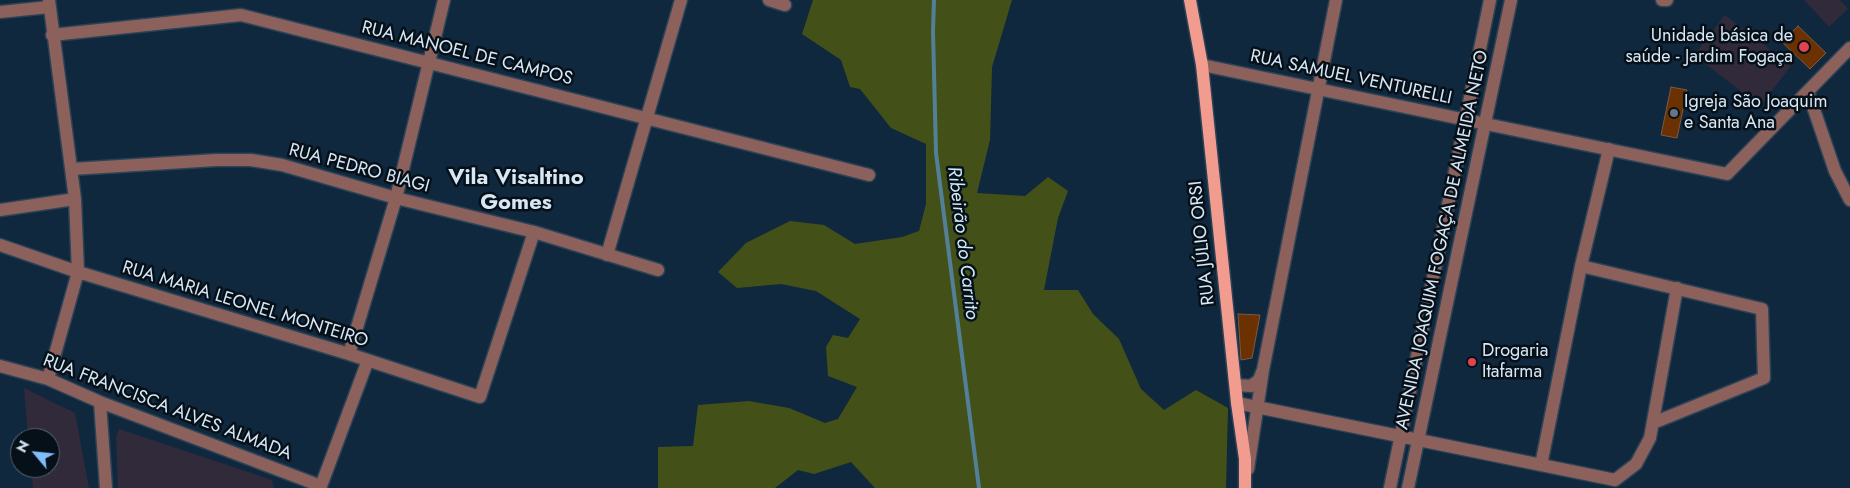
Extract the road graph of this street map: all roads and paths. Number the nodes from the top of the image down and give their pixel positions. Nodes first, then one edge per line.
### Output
1 (444, 0) edge
2 (681, 0) edge
3 (769, 0) edge
4 (1336, 0) edge
5 (1490, 0) edge
6 (1511, 0) edge
7 (1662, 0) edge
8 (1666, 0) edge
9 (1191, 1) edge
10 (49, 3) edge
11 (786, 5) dead end
12 (0, 12) edge
13 (52, 35) junction
14 (1850, 48) edge
15 (430, 62) junction
16 (1202, 64) junction
17 (1319, 88) junction
18 (1808, 92) junction
19 (647, 119) junction
20 (1464, 120) junction
21 (1486, 124) junction
22 (1609, 149) junction
23 (72, 170) junction
24 (869, 174) dead end
25 (396, 198) junction
26 (75, 199) junction
27 (1850, 200) edge
28 (0, 210) edge
29 (534, 232) junction
30 (0, 245) edge
31 (607, 255) junction
32 (1581, 266) junction
33 (658, 270) dead end
34 (78, 272) junction
35 (1678, 288) junction
36 (349, 354) junction
37 (368, 360) junction
38 (0, 366) edge
39 (1263, 370) junction
40 (48, 379) junction
41 (1236, 386) junction
42 (100, 402) junction
43 (1237, 403) junction
44 (1258, 407) junction
45 (1653, 423) junction
46 (1402, 436) junction
47 (1418, 440) junction
48 (1541, 465) junction
49 (1245, 486) edge
50 (106, 488) edge
51 (1390, 488) edge
52 (1408, 488) edge

1 - 15 street
2 - 19 street
3 - 11 street
4 - 17 street
5 - 20 street, AVENIDA JOAQUIM FOGAÇA DE ALMEIDA NETO
6 - 21 street, AVENIDA JOAQUIM FOGAÇA DE ALMEIDA NETO
7 - 8 street
9 - 16 main road, RUA JÚLIO ORSI
10 - 12 street
10 - 13 street
13 - 15 street, RUA MANOEL DE CAMPOS
13 - 23 street
14 - 18 street
15 - 19 street, RUA MANOEL DE CAMPOS
15 - 25 street
16 - 17 street, RUA SAMUEL VENTURELLI
16 - 41 main road, RUA JÚLIO ORSI
17 - 20 street, RUA SAMUEL VENTURELLI
17 - 39 street
18 - 22 street, RUA SAMUEL VENTURELLI
18 - 27 street
19 - 24 street, RUA MANOEL DE CAMPOS
19 - 31 street
20 - 21 street, RUA SAMUEL VENTURELLI
20 - 46 street, AVENIDA JOAQUIM FOGAÇA DE ALMEIDA NETO
21 - 22 street, RUA SAMUEL VENTURELLI
21 - 47 street, AVENIDA JOAQUIM FOGAÇA DE ALMEIDA NETO
22 - 32 street
23 - 25 street, RUA PEDRO BIAGI
23 - 26 street
25 - 29 street, RUA PEDRO BIAGI
25 - 36 street
26 - 28 street
26 - 34 street
29 - 31 street, RUA PEDRO BIAGI
29 - 37 street, RUA MARIA LEONEL MONTEIRO
30 - 34 street, RUA MARIA LEONEL MONTEIRO
31 - 33 street, RUA PEDRO BIAGI
32 - 35 street
32 - 48 street
34 - 36 street, RUA MARIA LEONEL MONTEIRO
34 - 40 street
35 - 45 street
35 - 45 street
36 - 37 street, RUA MARIA LEONEL MONTEIRO
37 - 42 street, RUA FRANCISCA ALVES ALMADA
38 - 40 street, RUA FRANCISCA ALVES ALMADA
39 - 41 street
39 - 44 street
40 - 42 street, RUA FRANCISCA ALVES ALMADA
41 - 43 main road, RUA JÚLIO ORSI
42 - 50 street
43 - 44 street
43 - 49 main road, RUA JÚLIO ORSI
44 - 46 street
44 - 49 street
45 - 48 street
46 - 47 street
46 - 51 street, AVENIDA JOAQUIM FOGAÇA DE ALMEIDA NETO
47 - 48 street
47 - 52 street, AVENIDA JOAQUIM FOGAÇA DE ALMEIDA NETO

